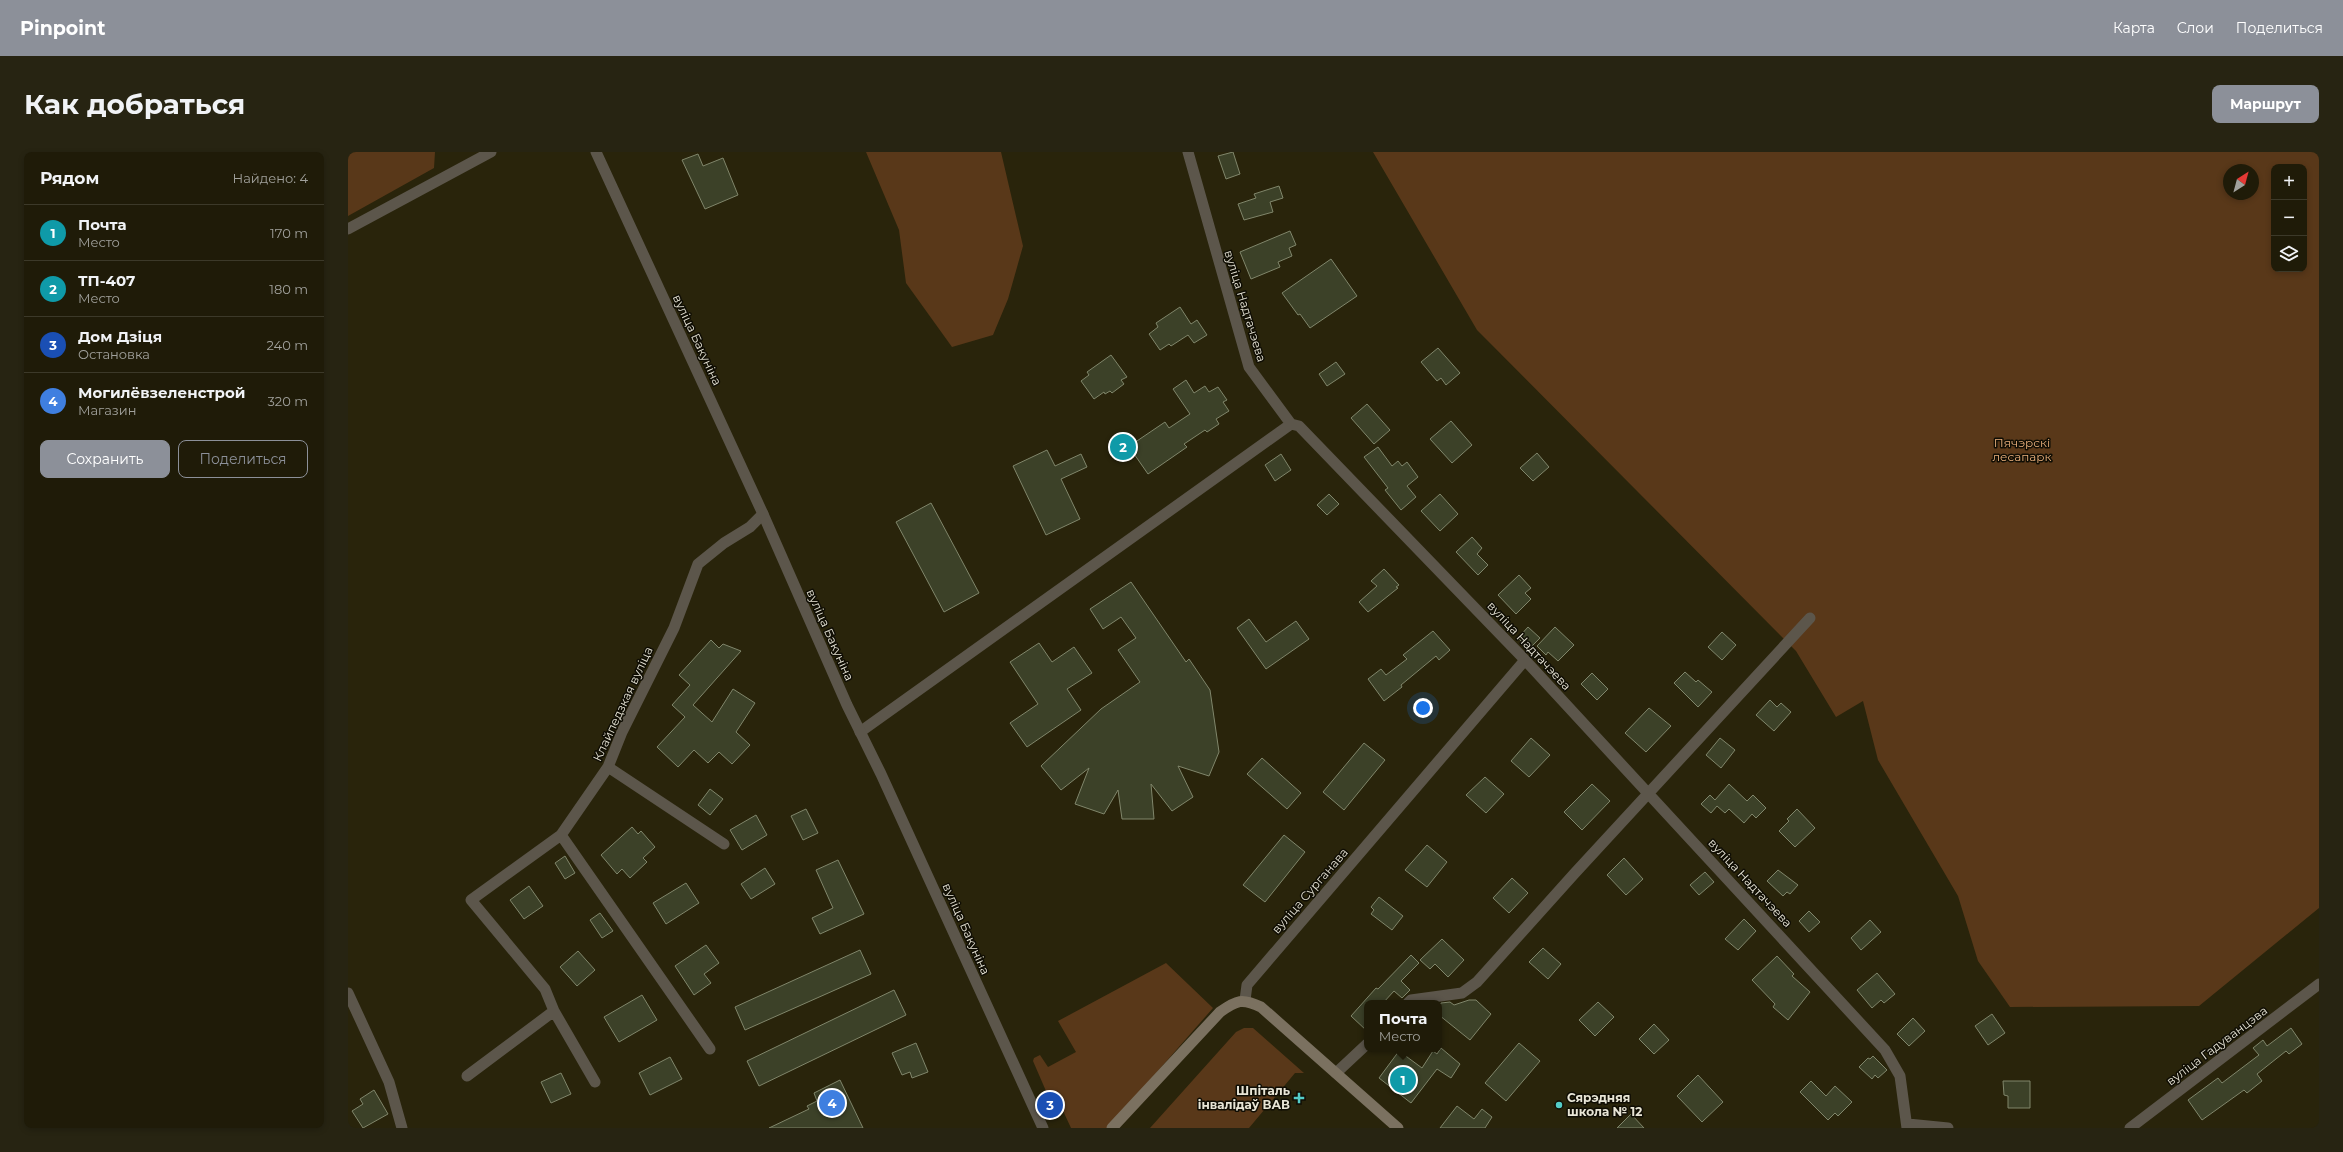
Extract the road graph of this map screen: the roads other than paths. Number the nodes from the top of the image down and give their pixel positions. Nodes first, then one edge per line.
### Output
1 (492, 152) edge
2 (596, 152) edge
3 (1188, 152) edge
4 (348, 229) edge
5 (1291, 424) junction
6 (763, 514) junction
7 (1810, 618) dead end
8 (1525, 660) junction
9 (860, 732) junction
10 (608, 767) junction
11 (1649, 794) junction
12 (561, 835) junction
13 (724, 844) dead end
14 (2319, 984) edge
15 (348, 993) edge
16 (1245, 1000) junction
17 (1411, 1000) edge
18 (554, 1011) junction
19 (1364, 1047) edge
20 (710, 1049) dead end
21 (1336, 1073) junction
22 (467, 1076) dead end
23 (595, 1082) dead end
24 (1908, 1126) edge
25 (402, 1128) edge
26 (1043, 1128) edge
27 (1112, 1128) edge
28 (1398, 1128) edge
29 (1948, 1128) edge
30 (2130, 1128) edge

1 - 4 street
2 - 6 street, вуліца Бакуніна
3 - 5 street, вуліца Надтачэева
5 - 8 street, вуліца Надтачэева
5 - 9 street
6 - 9 street, вуліца Бакуніна
6 - 10 street, Клайпедзкая вуліца
7 - 11 street
8 - 11 street, вуліца Надтачэева
8 - 16 street, вуліца Сурганава
9 - 26 street, вуліца Бакуніна
10 - 12 street, Клайпедзкая вуліца
10 - 13 street
11 - 17 street
11 - 24 street, вуліца Надтачэева
12 - 18 street, Клайпедзкая вуліца
12 - 20 street
14 - 30 street, вуліца Гадуванцэва
15 - 25 street
16 - 21 main road
16 - 27 main road
18 - 22 street
18 - 23 street
19 - 21 street
21 - 28 main road
24 - 29 street

